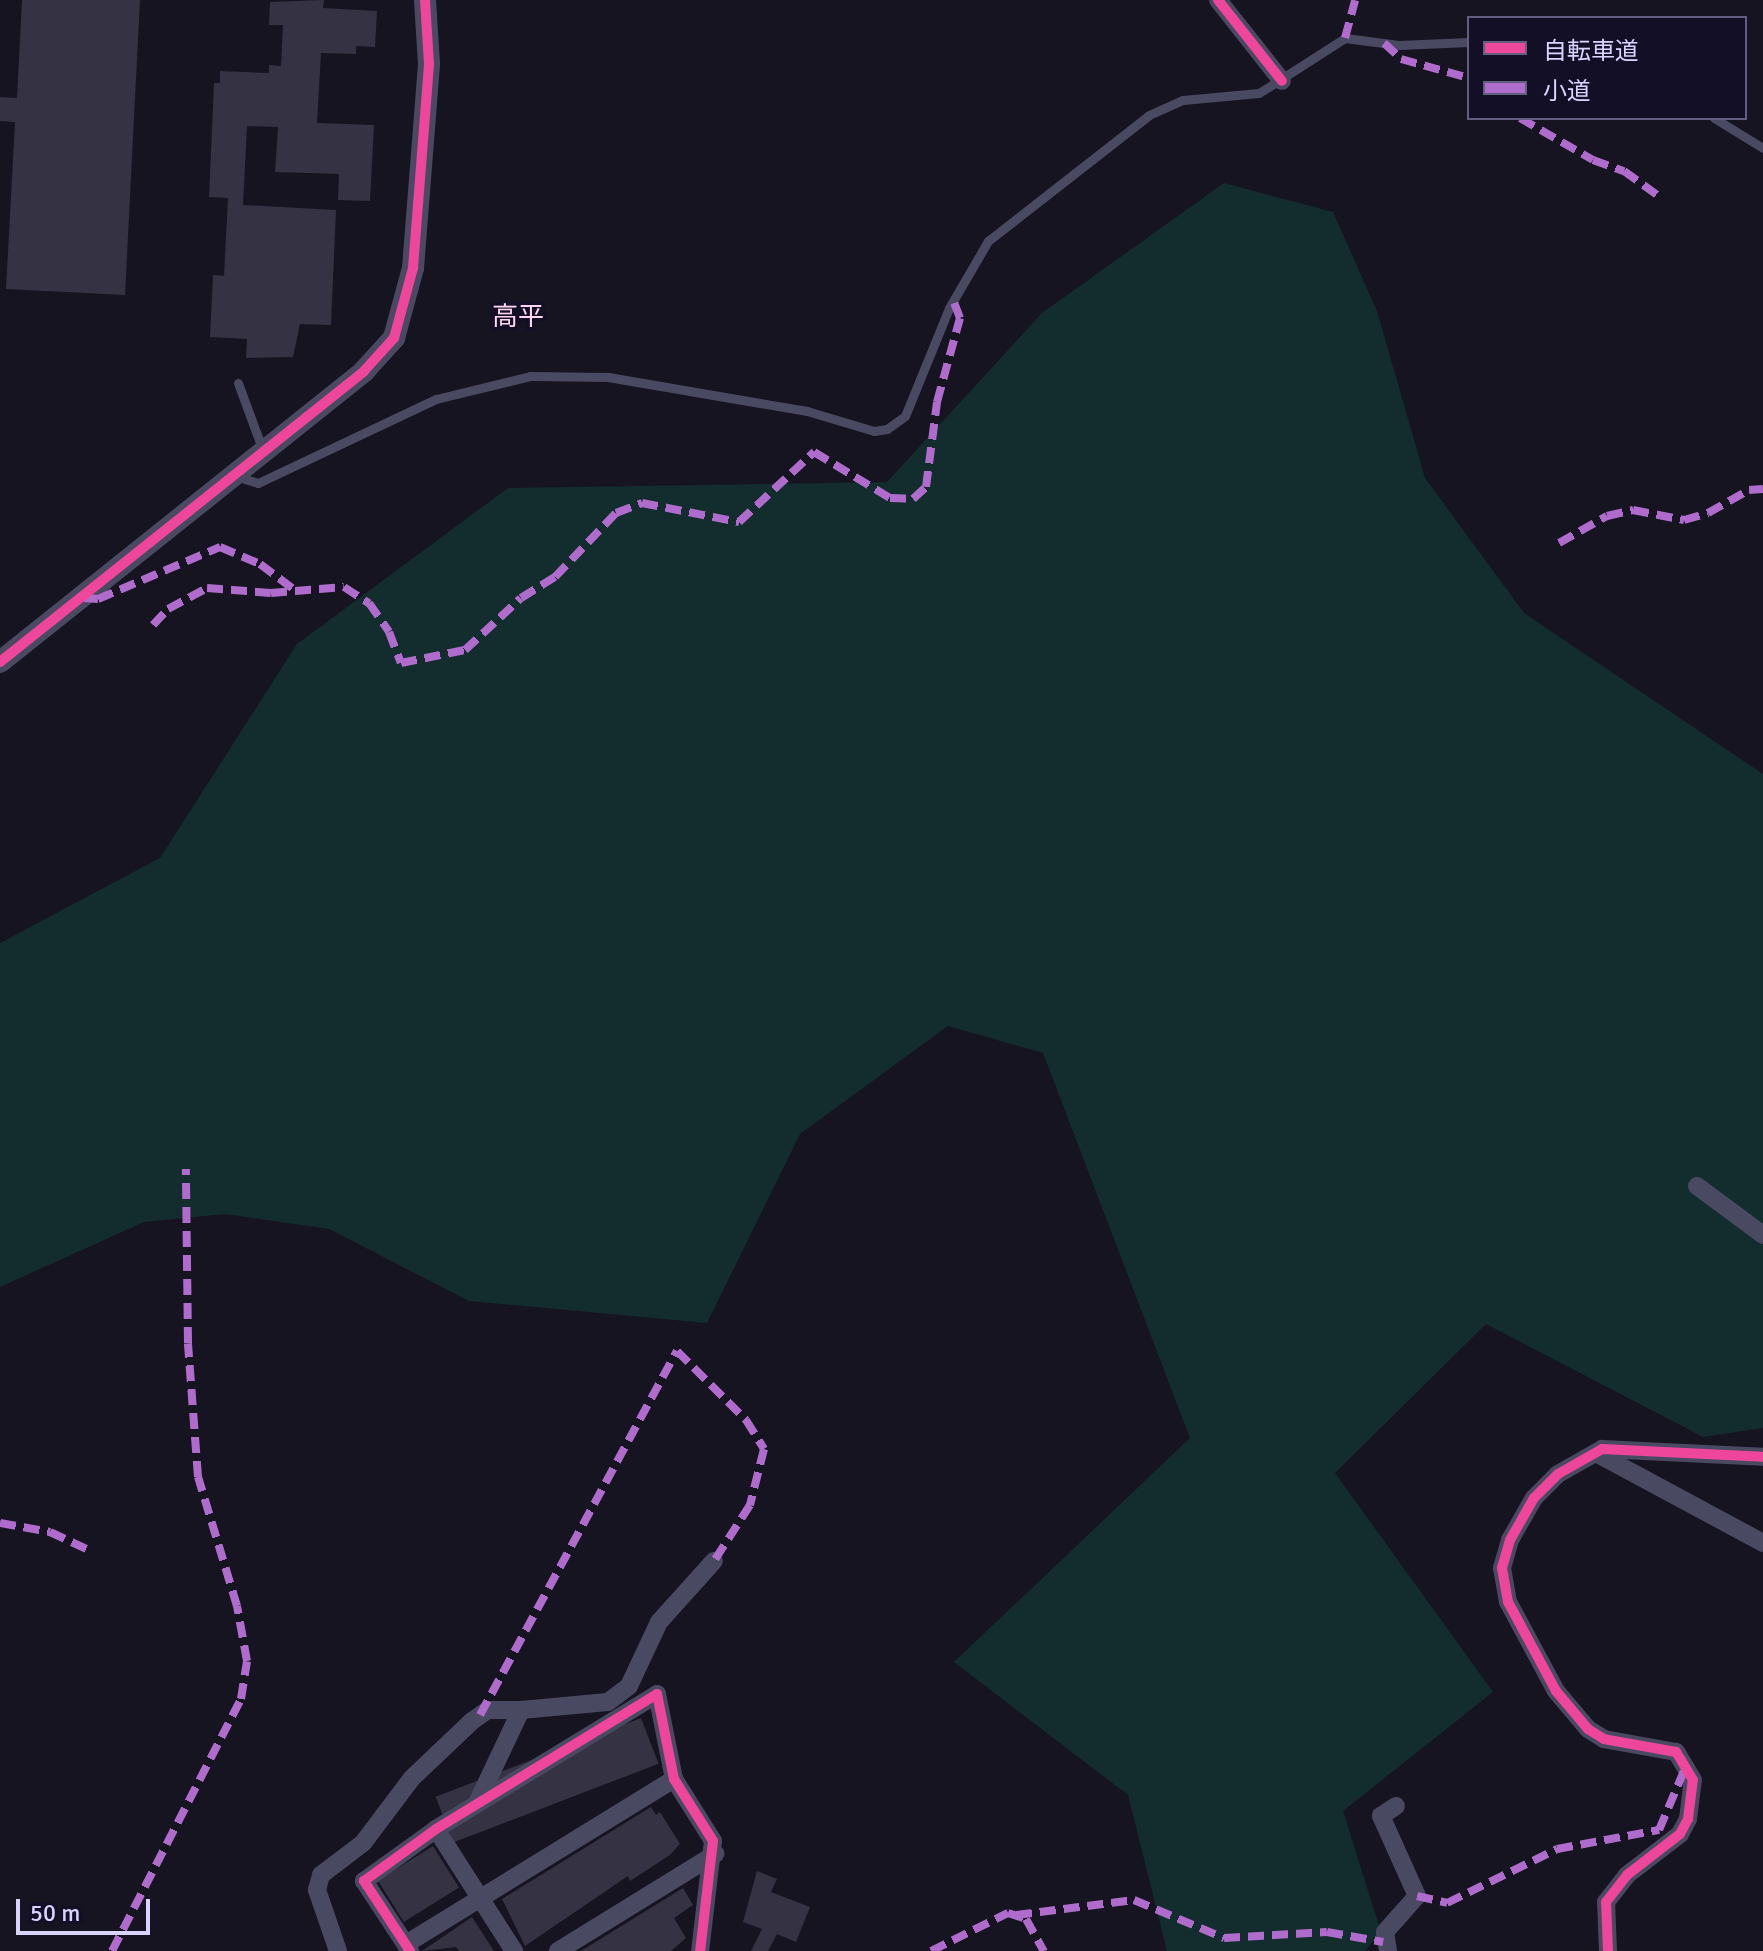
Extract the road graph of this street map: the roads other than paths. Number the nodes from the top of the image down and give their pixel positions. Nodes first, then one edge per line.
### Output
1 (425, 0) edge
2 (1218, 0) edge
3 (1467, 42) edge
4 (1282, 81) junction
5 (1717, 120) edge
6 (1763, 148) edge
7 (238, 383) dead end
8 (263, 451) junction
9 (232, 475) junction
10 (0, 662) edge
11 (1697, 1186) dead end
12 (1763, 1235) edge
13 (1596, 1453) junction
14 (1763, 1457) edge
15 (1763, 1543) edge
16 (714, 1561) dead end
17 (521, 1710) junction
18 (674, 1779) junction
19 (477, 1803) junction
20 (1396, 1806) dead end
21 (436, 1829) junction
22 (715, 1854) junction
23 (481, 1898) junction
24 (408, 1948) edge
25 (338, 1951) edge
26 (514, 1951) edge
27 (558, 1951) edge
28 (700, 1951) edge
29 (1388, 1951) edge
30 (1608, 1951) edge

1 - 8 street
2 - 4 street
3 - 4 lane
4 - 9 lane
5 - 6 lane
7 - 8 lane
8 - 9 street
9 - 10 street
11 - 12 street
13 - 14 street
13 - 15 street
13 - 30 street
16 - 17 street
17 - 19 street
17 - 25 street
18 - 19 street
18 - 22 street
18 - 23 street
19 - 21 street
20 - 29 street
21 - 23 street
21 - 24 street
22 - 27 street
22 - 28 street
23 - 24 street
23 - 26 street

